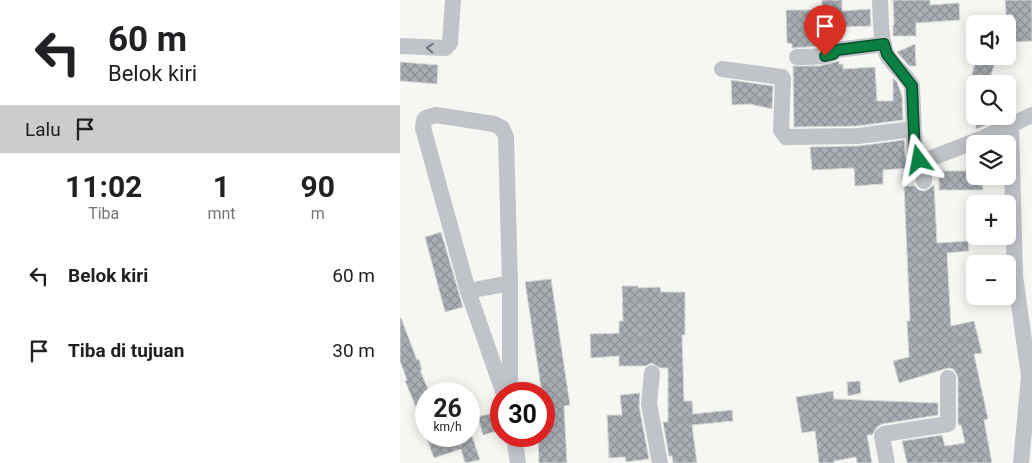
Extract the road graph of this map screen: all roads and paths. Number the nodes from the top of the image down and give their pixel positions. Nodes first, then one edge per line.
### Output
1 (454, 0) edge
2 (880, 0) edge
3 (884, 44) junction
4 (400, 46) edge
5 (796, 57) dead end
6 (722, 69) dead end
7 (1032, 115) edge
8 (1016, 123) edge
9 (1011, 125) joint
10 (913, 130) junction
11 (924, 161) junction
12 (924, 182) dead end
13 (510, 283) junction
14 (468, 291) junction
15 (652, 373) dead end
16 (948, 378) dead end
17 (500, 382) edge
18 (510, 382) edge
19 (516, 447) edge
20 (518, 463) edge
21 (660, 463) edge
22 (887, 463) edge
23 (1021, 463) edge

1 -> 4 street
2 - 3 street
3 - 5 street
3 - 10 street
6 - 10 street
7 - 8 street
9 - 11 street
9 - 23 street
10 - 11 street
11 - 12 street
13 - 14 street
13 - 14 street
13 - 18 street
14 - 17 street
15 - 21 street
16 - 22 street
19 - 20 street

